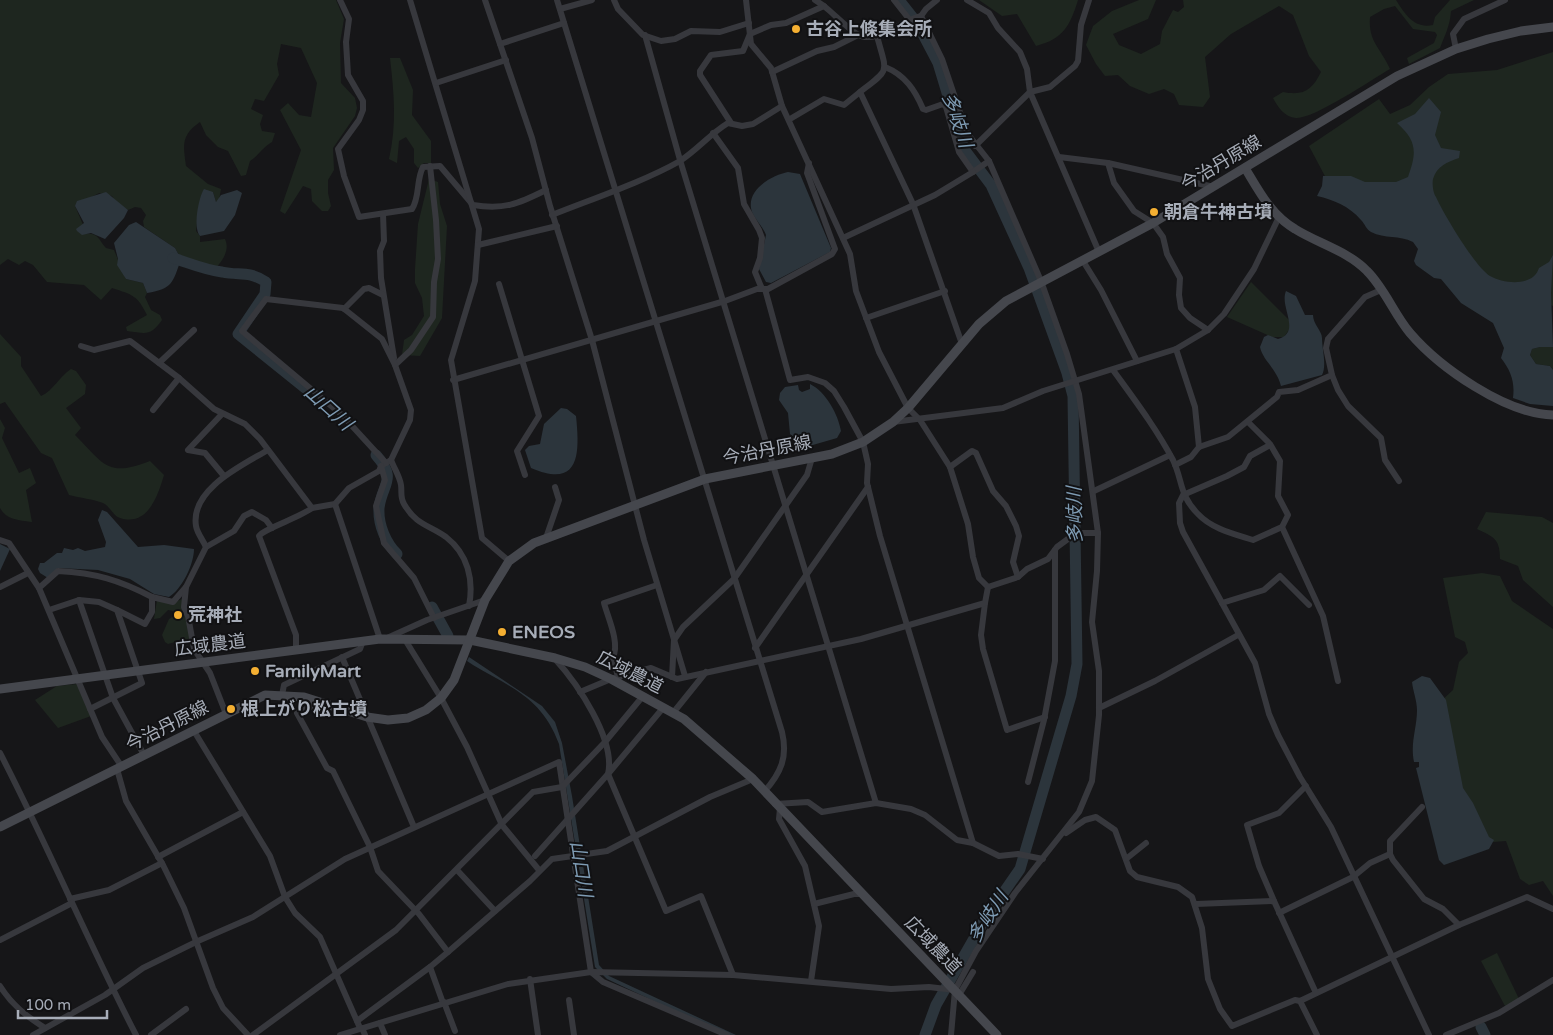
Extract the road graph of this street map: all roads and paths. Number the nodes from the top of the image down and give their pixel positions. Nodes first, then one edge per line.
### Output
1 (340, 0) edge
2 (410, 0) edge
3 (485, 0) edge
4 (557, 0) edge
5 (592, 0) edge
6 (614, 0) edge
7 (746, 0) edge
8 (815, 0) edge
9 (894, 0) edge
10 (937, 0) edge
11 (967, 0) edge
12 (1089, 0) edge
13 (1505, 0) edge
14 (576, 2) edge
15 (824, 6) junction
16 (560, 9) junction
17 (920, 16) junction
18 (909, 19) junction
19 (564, 23) junction
20 (749, 23) junction
21 (1553, 27) edge
22 (750, 34) junction
23 (645, 35) junction
24 (858, 35) junction
25 (877, 36) junction
26 (500, 44) junction
27 (1456, 49) junction
28 (506, 60) junction
29 (885, 67) junction
30 (772, 72) junction
31 (436, 82) junction
32 (860, 92) junction
33 (1030, 92) junction
34 (782, 106) junction
35 (790, 119) junction
36 (731, 123) junction
37 (713, 133) junction
38 (975, 146) junction
39 (1059, 157) junction
40 (680, 160) junction
41 (989, 161) junction
42 (809, 163) junction
43 (1108, 163) junction
44 (430, 166) junction
45 (1245, 168) junction
46 (972, 172) junction
47 (1214, 187) junction
48 (546, 190) junction
49 (615, 190) junction
50 (913, 204) junction
51 (473, 205) junction
52 (383, 214) junction
53 (552, 215) junction
54 (1279, 217) junction
55 (1153, 223) junction
56 (557, 226) junction
57 (843, 238) junction
58 (478, 245) junction
59 (1099, 252) junction
60 (1083, 261) junction
61 (1041, 281) junction
62 (499, 284) dead end
63 (763, 289) junction
64 (945, 290) junction
65 (1381, 290) junction
66 (384, 295) junction
67 (725, 301) junction
68 (344, 309) junction
69 (866, 318) junction
70 (656, 321) junction
71 (194, 330) dead end
72 (1208, 330) junction
73 (592, 340) junction
74 (962, 344) junction
75 (81, 346) dead end
76 (1176, 349) junction
77 (524, 360) junction
78 (1137, 361) junction
79 (159, 363) junction
80 (395, 366) junction
81 (1113, 370) junction
82 (1332, 375) junction
83 (179, 378) junction
84 (453, 380) junction
85 (1076, 382) junction
86 (908, 408) junction
87 (152, 410) dead end
88 (222, 414) junction
89 (1553, 415) edge
90 (920, 420) junction
91 (893, 422) junction
92 (1248, 422) junction
93 (863, 442) junction
94 (1270, 445) junction
95 (1198, 447) junction
96 (268, 450) junction
97 (1170, 455) junction
98 (812, 458) junction
99 (386, 463) junction
100 (774, 465) junction
101 (1175, 465) junction
102 (950, 467) junction
103 (525, 475) dead end
104 (224, 476) junction
105 (704, 479) junction
106 (1400, 481) dead end
107 (555, 487) dead end
108 (868, 487) junction
109 (1094, 491) junction
110 (1182, 495) junction
111 (334, 504) junction
112 (785, 504) junction
113 (634, 505) junction
114 (312, 508) junction
115 (1282, 527) junction
116 (272, 528) junction
117 (1098, 533) junction
118 (546, 538) junction
119 (0, 540) edge
120 (206, 547) junction
121 (1055, 550) junction
122 (509, 562) junction
123 (28, 573) junction
124 (806, 574) junction
125 (1018, 577) junction
126 (734, 579) junction
127 (657, 585) junction
128 (0, 587) edge
129 (186, 587) junction
130 (988, 587) junction
131 (40, 588) junction
132 (152, 597) junction
133 (79, 600) junction
134 (485, 600) junction
135 (985, 603) junction
136 (1222, 603) junction
137 (1309, 605) dead end
138 (469, 606) junction
139 (49, 610) junction
140 (117, 610) junction
141 (434, 618) junction
142 (907, 626) junction
143 (1238, 635) junction
144 (383, 638) junction
145 (404, 638) junction
146 (470, 640) junction
147 (674, 640) junction
148 (363, 641) junction
149 (828, 645) junction
150 (755, 648) junction
151 (296, 650) junction
152 (342, 657) junction
153 (555, 658) junction
154 (760, 660) junction
155 (202, 662) junction
156 (138, 670) junction
157 (706, 672) junction
158 (106, 675) junction
159 (685, 676) junction
160 (672, 677) junction
161 (615, 678) junction
162 (78, 679) junction
163 (1338, 681) dead end
164 (1, 687) edge
165 (580, 692) junction
166 (282, 695) junction
167 (643, 696) junction
168 (113, 698) junction
169 (441, 698) junction
170 (322, 702) junction
171 (663, 708) junction
172 (1099, 708) junction
173 (90, 709) junction
174 (673, 713) junction
175 (226, 714) junction
176 (367, 717) junction
177 (1045, 717) junction
178 (194, 731) junction
179 (605, 742) junction
180 (0, 753) edge
181 (144, 756) junction
182 (120, 768) junction
183 (608, 774) junction
184 (753, 779) junction
185 (1028, 782) dead end
186 (1306, 786) junction
187 (562, 787) junction
188 (764, 792) junction
189 (489, 794) junction
190 (876, 803) junction
191 (778, 806) junction
192 (1422, 807) dead end
193 (30, 812) junction
194 (243, 812) junction
195 (567, 820) junction
196 (502, 825) junction
197 (414, 827) junction
198 (0, 828) edge
199 (1061, 836) junction
200 (634, 838) junction
201 (973, 843) junction
202 (1146, 843) dead end
203 (370, 847) junction
204 (1390, 854) junction
205 (572, 855) junction
206 (535, 856) dead end
207 (158, 857) junction
208 (1043, 859) junction
209 (1126, 860) junction
210 (162, 863) junction
211 (457, 870) junction
212 (539, 870) junction
213 (1353, 877) junction
214 (862, 894) junction
215 (285, 897) junction
216 (71, 901) junction
217 (1274, 901) junction
218 (814, 904) junction
219 (1196, 904) junction
220 (416, 910) junction
221 (1553, 910) edge
222 (495, 912) junction
223 (1279, 913) junction
224 (1459, 925) junction
225 (0, 940) edge
226 (198, 941) junction
227 (448, 952) junction
228 (1392, 958) junction
229 (430, 968) junction
230 (591, 972) junction
231 (973, 972) dead end
232 (338, 974) junction
233 (733, 975) junction
234 (530, 979) junction
235 (1553, 980) edge
236 (811, 981) junction
237 (1, 988) edge
238 (111, 989) junction
239 (957, 993) junction
240 (1316, 993) junction
241 (569, 1000) dead end
242 (444, 1002) junction
243 (1300, 1002) junction
244 (186, 1009) dead end
245 (357, 1021) junction
246 (380, 1023) junction
247 (46, 1028) junction
248 (361, 1028) junction
249 (455, 1031) dead end
250 (33, 1035) edge
251 (136, 1035) edge
252 (150, 1035) edge
253 (248, 1035) edge
254 (253, 1035) edge
255 (340, 1035) edge
256 (364, 1035) edge
257 (385, 1035) edge
258 (538, 1035) edge
259 (574, 1035) edge
260 (727, 1035) edge
261 (951, 1035) edge
262 (997, 1035) edge
263 (1317, 1035) edge
264 (1429, 1035) edge
265 (1446, 1035) edge

1 - 52 street
2 - 31 street
3 - 26 street
4 - 16 street
5 - 14 street
6 - 23 street
7 - 20 street
8 - 15 street
9 - 18 street
10 - 17 street
11 - 33 street
12 - 33 street
13 - 27 street
14 - 16 street
15 - 22 street
15 - 24 street
16 - 19 street
17 - 18 street
17 - 38 street
18 - 25 street
19 - 26 street
19 - 49 street
20 - 22 street
20 - 23 street
21 - 27 main road, 今治丹原線
22 - 30 street
22 - 36 street
23 - 40 street
24 - 25 street
24 - 30 street
25 - 29 street
26 - 28 street
27 - 45 main road, 今治丹原線
28 - 31 street
28 - 48 street
29 - 32 street
29 - 46 street
30 - 34 street
31 - 51 street
32 - 35 street
32 - 50 street
33 - 38 street
33 - 39 street
34 - 35 street
34 - 36 street
35 - 42 street
36 - 37 street
37 - 40 street
37 - 63 street
38 - 41 street
39 - 43 street
39 - 59 street
40 - 49 street
40 - 67 street
41 - 46 street
41 - 61 street
42 - 57 street
42 - 63 street
43 - 47 street
43 - 55 street
44 - 51 street
44 - 52 street
44 - 80 street
45 - 47 main road, 今治丹原線
45 - 54 main road
46 - 50 street
47 - 55 main road, 今治丹原線
48 - 51 street
48 - 53 street
49 - 53 street
49 - 70 street
50 - 57 street
50 - 64 street
51 - 58 street
52 - 66 street
53 - 56 street
54 - 65 main road
54 - 72 street
55 - 59 main road, 今治丹原線
55 - 72 street
56 - 58 street
56 - 73 street
57 - 69 street
58 - 84 street
59 - 60 main road, 今治丹原線
60 - 61 main road, 今治丹原線
60 - 78 street
61 - 74 main road, 今治丹原線
61 - 85 street
62 - 77 street
63 - 67 street
63 - 93 street
64 - 69 street
64 - 74 street
65 - 82 street
65 - 89 main road
66 - 68 street
66 - 80 street
67 - 70 street
67 - 100 street
68 - 80 street
68 - 99 street
69 - 86 street
70 - 73 street
70 - 105 street
71 - 79 street
72 - 76 street
73 - 77 street
73 - 113 street
74 - 86 main road, 今治丹原線
75 - 79 street
76 - 78 street
76 - 95 street
77 - 84 street
77 - 103 street
78 - 81 street
79 - 83 street
80 - 99 street
81 - 85 street
81 - 97 street
82 - 92 street
82 - 106 street
83 - 87 street
83 - 88 street
84 - 122 street
85 - 90 street
85 - 109 street
86 - 90 street
86 - 91 main road, 今治丹原線
88 - 96 street
88 - 104 street
90 - 91 street
90 - 102 street
91 - 93 main road, 今治丹原線
92 - 94 street
92 - 95 street
93 - 98 main road, 今治丹原線
93 - 108 street
94 - 110 street
94 - 115 street
95 - 101 street
96 - 104 street
96 - 114 street
97 - 101 street
97 - 109 street
98 - 100 main road, 今治丹原線
98 - 112 street
99 - 111 street
99 - 138 street
99 - 141 street
100 - 105 main road, 今治丹原線
100 - 112 street
101 - 110 street
102 - 125 street
102 - 130 street
104 - 120 street
105 - 113 main road, 今治丹原線
105 - 126 street
107 - 118 street
108 - 124 street
108 - 142 street
109 - 117 street
110 - 115 street
110 - 136 street
111 - 114 street
111 - 144 street
112 - 124 street
112 - 126 street
113 - 118 main road, 今治丹原線
113 - 127 street
114 - 116 street
115 - 163 street
116 - 120 street
116 - 151 street
117 - 121 street
117 - 172 street
118 - 122 main road, 今治丹原線
119 - 123 street
120 - 129 street
121 - 125 street
121 - 177 street
122 - 134 main road, 今治丹原線
123 - 128 street
123 - 131 street
124 - 149 street
124 - 150 street
125 - 130 street
126 - 147 street
126 - 150 street
127 - 147 street
127 - 161 street
129 - 132 street
129 - 155 street
130 - 135 street
131 - 132 street
131 - 139 street
132 - 140 street
133 - 139 street
133 - 140 street
133 - 158 street
134 - 138 street
134 - 146 main road, 今治丹原線
135 - 142 street
135 - 177 street
136 - 137 street
136 - 143 street
138 - 141 street
139 - 162 street
140 - 156 street
141 - 144 street
142 - 149 street
142 - 201 street
143 - 172 street
143 - 186 street
144 - 145 main road, 広域農道
144 - 148 main road, 広域農道
145 - 146 main road, 広域農道
145 - 169 street
146 - 153 main road, 広域農道
146 - 169 main road, 今治丹原線
147 - 159 street
147 - 160 street
148 - 151 main road, 広域農道
148 - 152 street
149 - 154 street
149 - 190 street
150 - 154 street
151 - 155 main road, 広域農道
152 - 166 street
152 - 176 street
153 - 161 main road, 広域農道
153 - 165 street
154 - 157 street
154 - 188 street
155 - 156 main road, 広域農道
155 - 175 street
156 - 158 main road, 広域農道
156 - 168 street
157 - 159 street
157 - 174 street
158 - 162 main road, 広域農道
158 - 168 street
159 - 160 street
160 - 161 street
161 - 165 street
161 - 167 main road, 広域農道
162 - 164 main road, 広域農道
162 - 173 street
165 - 179 street
166 - 170 main road, 今治丹原線
166 - 175 main road, 今治丹原線
167 - 171 main road, 広域農道
167 - 179 street
168 - 173 street
168 - 181 street
169 - 176 main road, 今治丹原線
169 - 189 street
170 - 176 main road, 今治丹原線
170 - 203 street
171 - 174 main road, 広域農道
171 - 183 street
172 - 199 street
173 - 182 street
174 - 184 main road, 広域農道
175 - 178 main road, 今治丹原線
176 - 197 street
177 - 185 street
178 - 181 main road, 今治丹原線
178 - 194 street
179 - 183 street
179 - 187 street
180 - 193 street
181 - 182 main road, 今治丹原線
182 - 193 main road, 今治丹原線
182 - 207 street
183 - 195 street
183 - 200 street
184 - 188 main road, 広域農道
184 - 200 street
186 - 213 street
186 - 217 street
187 - 189 street
187 - 195 street
187 - 196 street
188 - 191 main road, 広域農道
189 - 196 street
189 - 197 street
190 - 191 street
190 - 201 street
191 - 214 main road, 広域農道
191 - 218 street
192 - 204 street
193 - 198 main road, 今治丹原線
193 - 216 street
194 - 207 street
194 - 215 street
195 - 205 street
195 - 206 street
196 - 211 street
196 - 212 street
197 - 203 street
199 - 208 street
199 - 209 street
200 - 205 street
200 - 233 street
201 - 208 street
202 - 209 street
203 - 215 street
203 - 220 street
204 - 213 street
204 - 224 street
205 - 212 street
205 - 230 street
207 - 210 street
208 - 239 street
209 - 219 street
210 - 216 street
210 - 226 street
211 - 220 street
211 - 222 street
212 - 222 street
213 - 223 street
213 - 228 street
214 - 218 street
214 - 239 main road, 広域農道
215 - 226 street
215 - 232 street
216 - 225 street
216 - 238 street
217 - 219 street
217 - 223 street
218 - 236 street
219 - 243 street
220 - 227 street
220 - 232 street
221 - 224 street
222 - 227 street
223 - 240 street
224 - 228 street
226 - 238 street
226 - 253 street
227 - 229 street
228 - 240 street
228 - 264 street
229 - 242 street
229 - 245 street
230 - 233 street
230 - 234 street
230 - 260 street
231 - 239 street
232 - 245 street
232 - 254 street
233 - 236 street
234 - 242 street
234 - 258 street
235 - 265 street
236 - 239 street
237 - 247 street
238 - 247 street
238 - 251 street
239 - 261 street
239 - 262 main road, 広域農道
240 - 243 street
241 - 259 street
242 - 246 street
242 - 249 street
243 - 263 street
244 - 252 street
245 - 248 street
246 - 248 street
246 - 257 street
247 - 250 street
248 - 255 street
248 - 256 street

